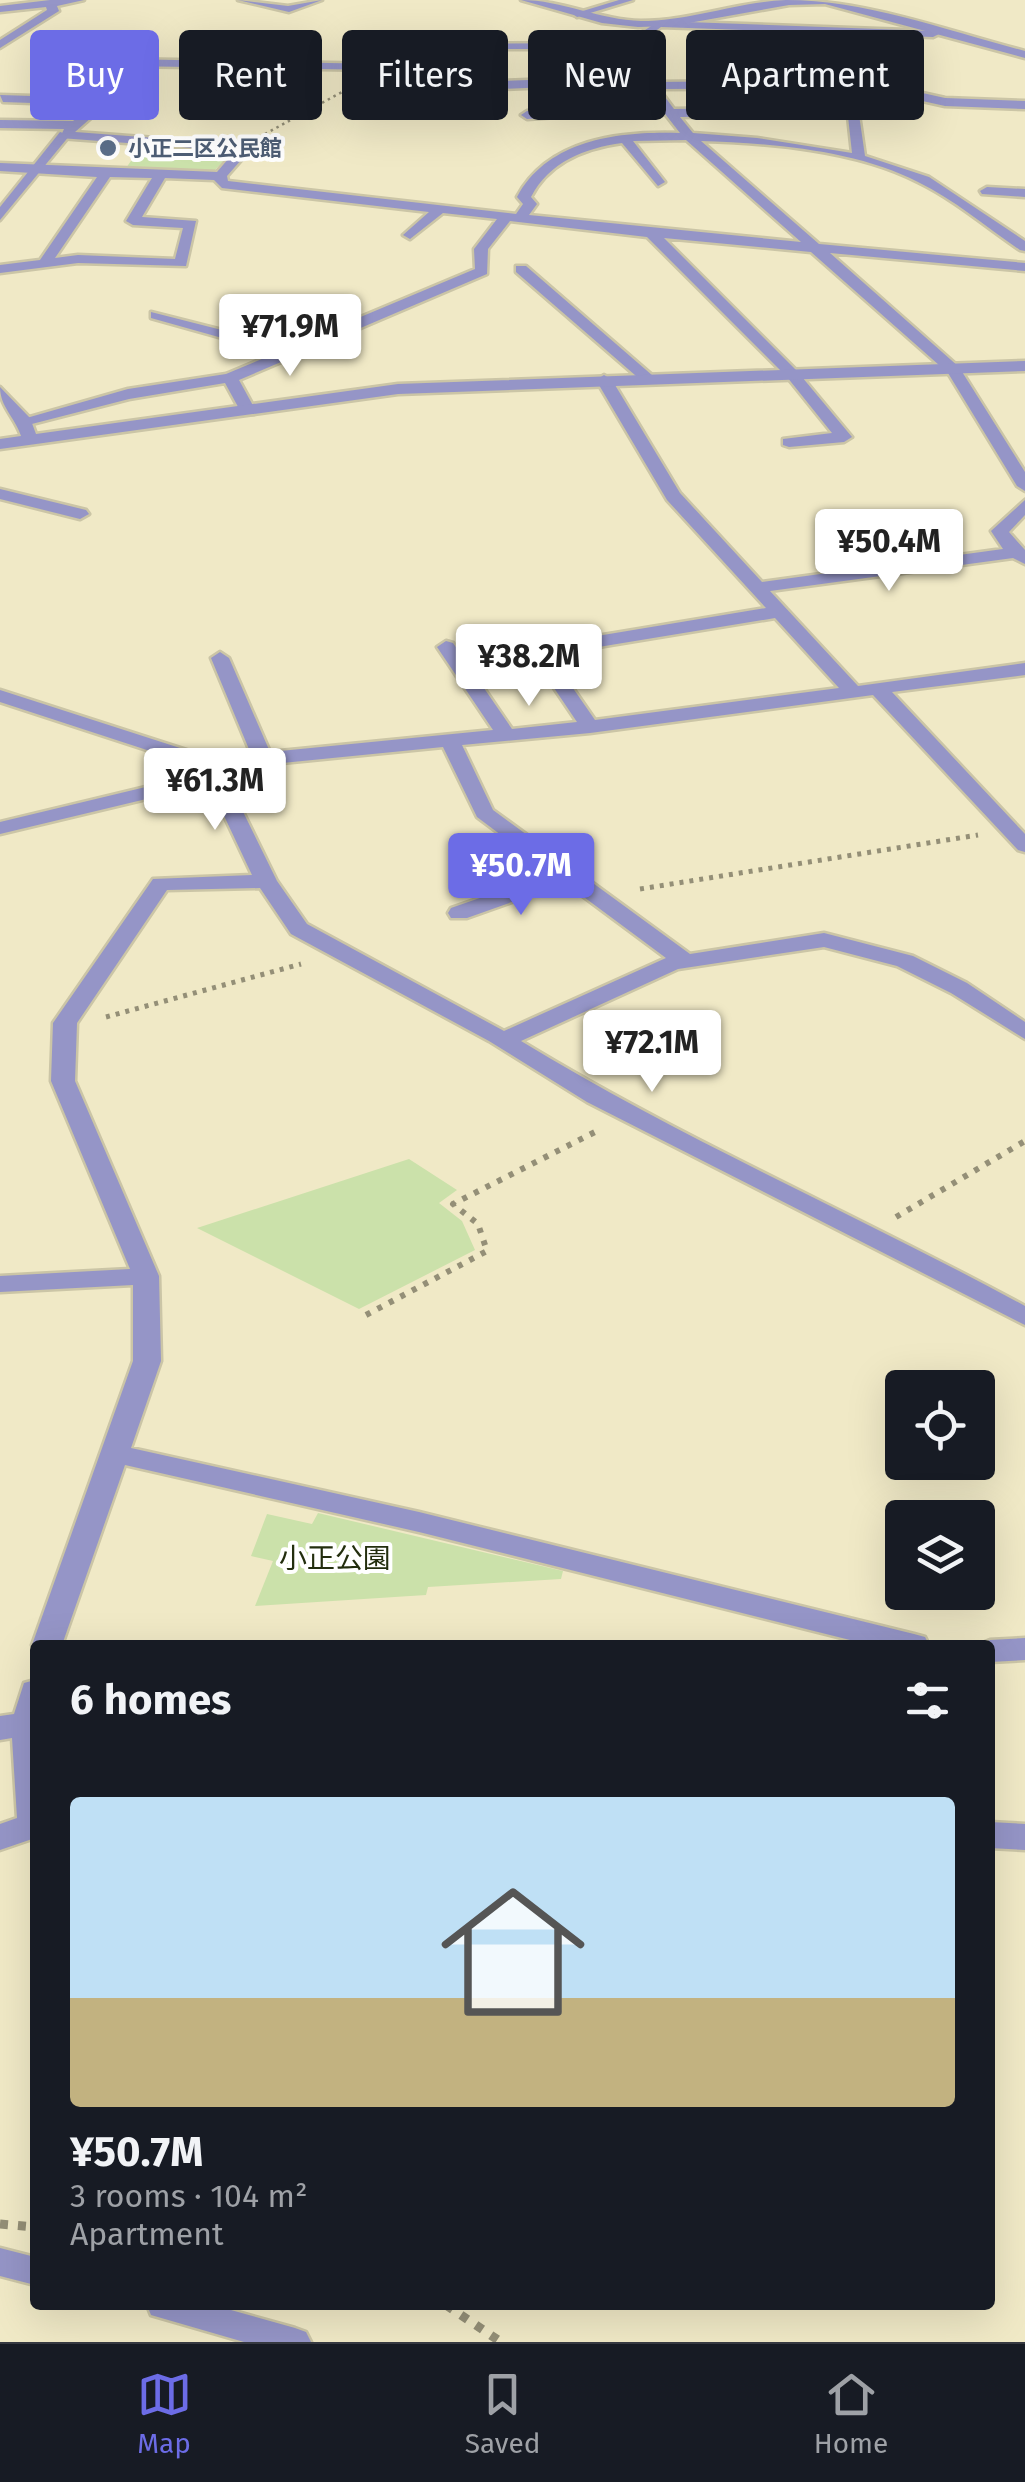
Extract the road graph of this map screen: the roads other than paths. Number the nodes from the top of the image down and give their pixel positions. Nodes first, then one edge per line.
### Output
1 (79, 0) edge
2 (243, 0) edge
3 (317, 0) edge
4 (526, 0) edge
5 (629, 0) edge
6 (34, 4) edge
7 (51, 5) junction
8 (0, 9) edge
9 (576, 14) junction
10 (658, 24) junction
11 (650, 30) edge
12 (933, 34) junction
13 (0, 46) edge
14 (1025, 56) edge
15 (159, 63) edge
16 (342, 67) edge
17 (666, 83) edge
18 (3, 98) dead end
19 (30, 99) edge
20 (1025, 105) edge
21 (666, 106) edge
22 (668, 109) junction
23 (686, 109) edge
24 (527, 115) dead end
25 (82, 120) edge
26 (855, 120) edge
27 (0, 124) edge
28 (70, 130) junction
29 (691, 139) junction
30 (626, 140) junction
31 (859, 158) junction
32 (0, 167) edge
33 (35, 169) junction
34 (106, 173) junction
35 (161, 174) junction
36 (220, 176) junction
37 (658, 182) dead end
38 (988, 191) dead end
39 (1025, 192) edge
40 (439, 210) junction
41 (0, 216) edge
42 (513, 218) junction
43 (651, 233) junction
44 (410, 234) dead end
45 (810, 247) junction
46 (1025, 247) edge
47 (45, 262) junction
48 (1025, 267) edge
49 (0, 269) edge
50 (521, 269) dead end
51 (156, 315) dead end
52 (293, 353) junction
53 (1025, 366) edge
54 (954, 370) junction
55 (792, 374) junction
56 (230, 378) junction
57 (648, 379) junction
58 (604, 380) junction
59 (0, 392) edge
60 (248, 411) junction
61 (24, 421) junction
62 (30, 440) junction
63 (789, 442) dead end
64 (0, 444) edge
65 (1025, 486) edge
66 (0, 494) edge
67 (1025, 505) edge
68 (80, 514) dead end
69 (1020, 556) edge
70 (755, 588) junction
71 (776, 612) junction
72 (446, 647) dead end
73 (220, 658) dead end
74 (1025, 668) edge
75 (878, 689) junction
76 (853, 692) junction
77 (0, 696) edge
78 (590, 727) junction
79 (507, 736) junction
80 (451, 742) junction
81 (263, 758) junction
82 (213, 770) junction
83 (0, 828) edge
84 (1025, 846) edge
85 (566, 875) junction
86 (266, 881) junction
87 (459, 913) dead end
88 (685, 961) junction
89 (1025, 1032) edge
90 (503, 1040) junction
91 (146, 1276) junction
92 (0, 1284) edge
93 (1025, 1317) edge
94 (116, 1454) junction
95 (50, 1640) edge
96 (894, 1640) edge
97 (1025, 1649) edge
98 (995, 1651) edge
99 (30, 1699) edge
100 (14, 1726) edge
101 (30, 1801) edge
102 (30, 1827) edge
103 (995, 1835) edge
104 (1025, 1836) edge
105 (0, 1837) edge
106 (0, 2262) edge
107 (30, 2270) edge
108 (180, 2310) edge
109 (295, 2342) edge

1 - 7 street
2 - 3 street
4 - 9 street
5 - 9 lane
6 - 7 street
6 - 8 street
7 - 13 street
9 - 10 street
10 - 11 street
10 - 12 street
10 - 12 street
12 - 14 street
15 - 16 street
17 - 20 street
18 - 19 street
21 - 22 street
22 - 23 street
22 - 24 street
22 - 29 street
25 - 28 street
26 - 31 street
27 - 28 street
28 - 33 street
28 - 36 street
29 - 30 street
29 - 31 street
29 - 45 street
30 - 37 street
30 - 42 street
31 - 46 street
32 - 33 street
33 - 34 street
33 - 41 street
34 - 35 street
34 - 47 street
35 - 36 street
35 - 47 street
36 - 40 street
38 - 39 street
40 - 42 street
40 - 44 street
42 - 43 street
42 - 52 street
43 - 45 street
43 - 55 street
45 - 48 street
45 - 54 street
47 - 49 street
50 - 57 street
51 - 52 street
52 - 56 street
53 - 54 street
54 - 55 street
54 - 65 street
55 - 57 street
55 - 63 street
56 - 60 street
56 - 61 street
57 - 58 street
58 - 60 street
58 - 70 street
59 - 61 street
60 - 62 street
61 - 62 street
62 - 64 street
66 - 68 street
67 - 69 street
69 - 70 street
70 - 71 street
71 - 76 street
71 - 78 street
72 - 79 street
73 - 81 street
74 - 75 street
75 - 76 street
75 - 84 street
76 - 78 street
77 - 82 street
78 - 79 street
79 - 80 street
80 - 81 street
80 - 85 street
81 - 82 street
82 - 83 street
82 - 86 street
85 - 87 street
85 - 88 street
86 - 90 street
86 - 91 street
88 - 89 street
88 - 90 street
90 - 93 street
91 - 92 street
91 - 94 street
94 - 95 street
94 - 96 street
97 - 98 street
99 - 100 street
100 - 101 street
102 - 105 street
103 - 104 street
106 - 107 lane
108 - 109 lane

